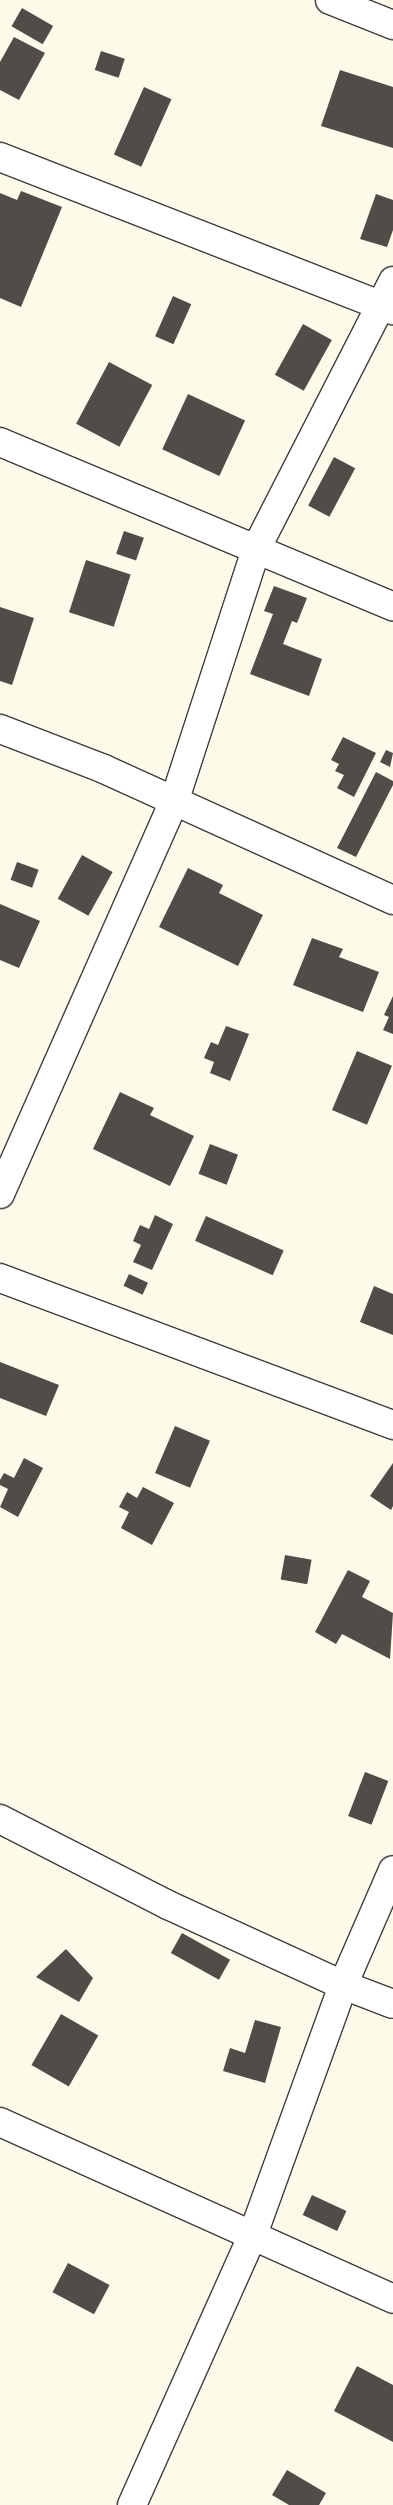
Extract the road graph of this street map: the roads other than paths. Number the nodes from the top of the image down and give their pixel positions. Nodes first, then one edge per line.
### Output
1 (330, 0) edge
2 (393, 25) edge
3 (0, 157) edge
4 (393, 281) edge
5 (387, 308) edge
6 (0, 442) edge
7 (256, 550) junction
8 (393, 606) edge
9 (0, 729) edge
10 (174, 802) junction
11 (393, 900) edge
12 (0, 1194) edge
13 (0, 1278) edge
14 (393, 1426) edge
15 (0, 1818) edge
16 (393, 1870) edge
17 (343, 1985) junction
18 (393, 2004) edge
19 (0, 2122) edge
20 (252, 2237) junction
21 (393, 2299) edge
22 (132, 2505) edge

1 - 2 street
3 - 5 street
4 - 5 street
5 - 7 street
6 - 7 street
7 - 8 street
7 - 10 street
9 - 10 street
10 - 11 street
10 - 12 street
13 - 14 street
15 - 17 street
16 - 17 street
17 - 18 street
17 - 20 street
19 - 20 street
20 - 21 street
20 - 22 street

